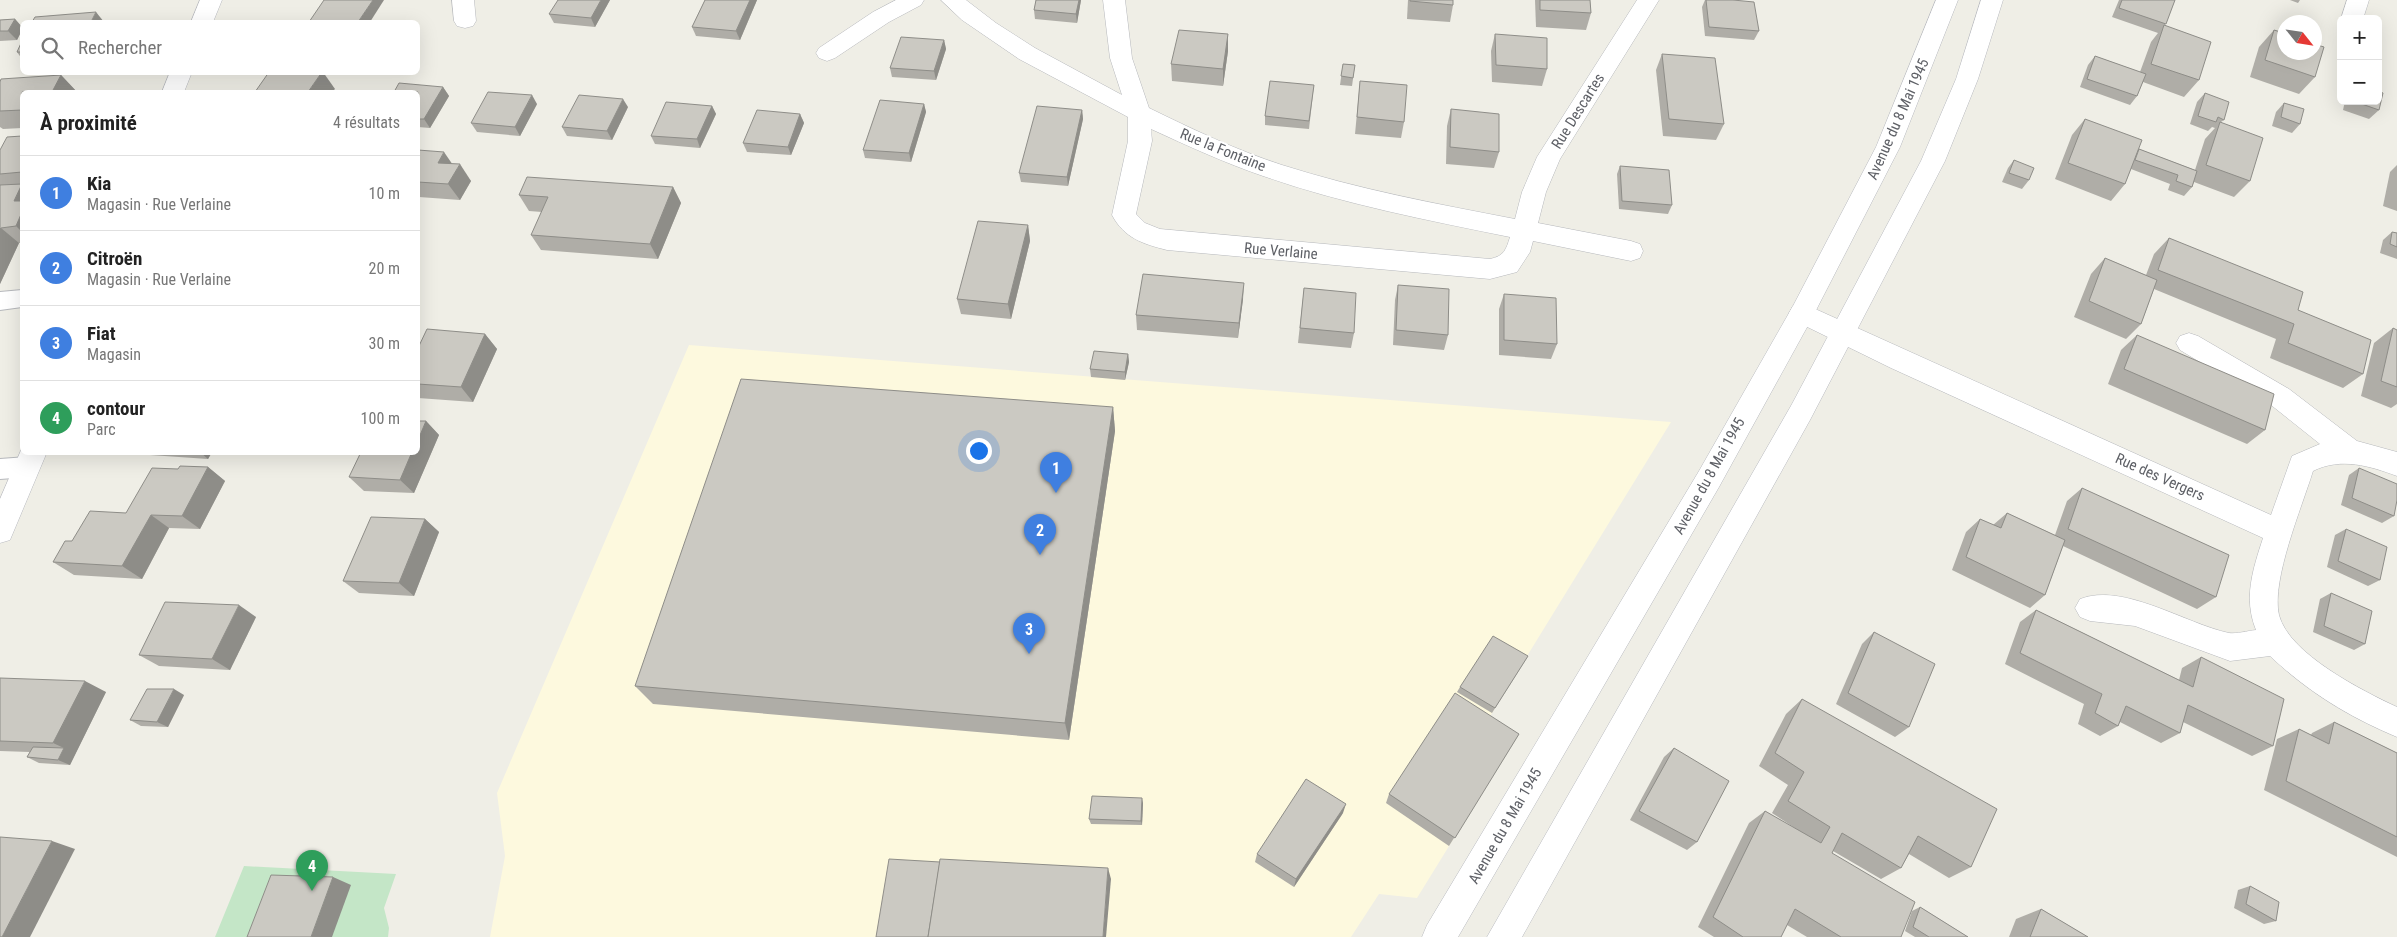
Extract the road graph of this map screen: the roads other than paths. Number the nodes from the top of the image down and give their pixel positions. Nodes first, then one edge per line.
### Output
1 (211, 0) edge
2 (913, 0) edge
3 (952, 0) edge
4 (1114, 0) edge
5 (1648, 0) edge
6 (1947, 0) edge
7 (1992, 0) edge
8 (2358, 0) edge
9 (2353, 15) edge
10 (203, 20) edge
11 (827, 53) dead end
12 (181, 75) edge
13 (174, 90) edge
14 (1139, 114) junction
15 (1523, 228) junction
16 (1631, 251) dead end
17 (20, 299) edge
18 (0, 301) edge
19 (1802, 313) junction
20 (1843, 332) junction
21 (2189, 343) dead end
22 (2350, 452) junction
23 (31, 460) edge
24 (2397, 464) edge
25 (0, 469) edge
26 (0, 531) edge
27 (2280, 532) junction
28 (2090, 608) dead end
29 (2275, 642) junction
30 (2397, 722) edge
31 (1440, 937) edge
32 (1504, 937) edge

1 - 10 street
2 - 11 street
3 - 14 street, Rue la Fontaine
4 - 14 street
5 - 15 street, Rue Descartes
6 - 19 street, Avenue du 8 Mai 1945
7 - 20 street
8 - 9 street
12 - 13 street
14 - 15 street, Rue la Fontaine
14 - 15 street, Rue Verlaine
15 - 16 street, Rue la Fontaine
17 - 18 lane
19 - 20 street, Rue des Vergers
19 - 31 street, Avenue du 8 Mai 1945
20 - 27 street, Rue des Vergers
20 - 32 street
21 - 22 street
22 - 24 street
22 - 27 street
23 - 25 lane
23 - 26 street
27 - 29 street
28 - 29 street
29 - 30 street

